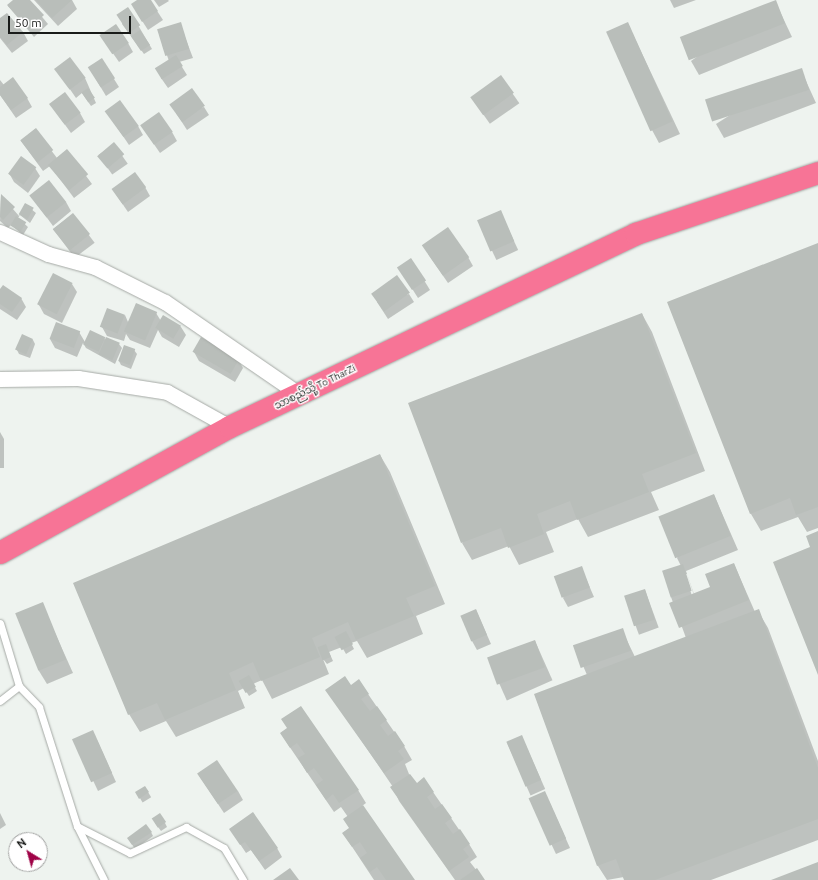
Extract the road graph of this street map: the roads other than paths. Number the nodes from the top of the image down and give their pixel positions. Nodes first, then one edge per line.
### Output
1 (818, 173) edge
2 (0, 232) edge
3 (0, 379) edge
4 (299, 394) junction
5 (230, 427) junction
6 (0, 553) edge
7 (0, 623) edge
8 (19, 686) junction
9 (0, 701) edge
10 (77, 826) junction
11 (104, 880) edge
12 (243, 880) edge

1 - 4 highway, သာစည်သို့ To TharZi
2 - 4 street
3 - 5 street
4 - 5 highway, သာစည်သို့ To TharZi
5 - 6 highway, သာစည်သို့ To TharZi
7 - 8 lane
8 - 9 lane
8 - 10 lane
10 - 11 lane
10 - 12 lane

